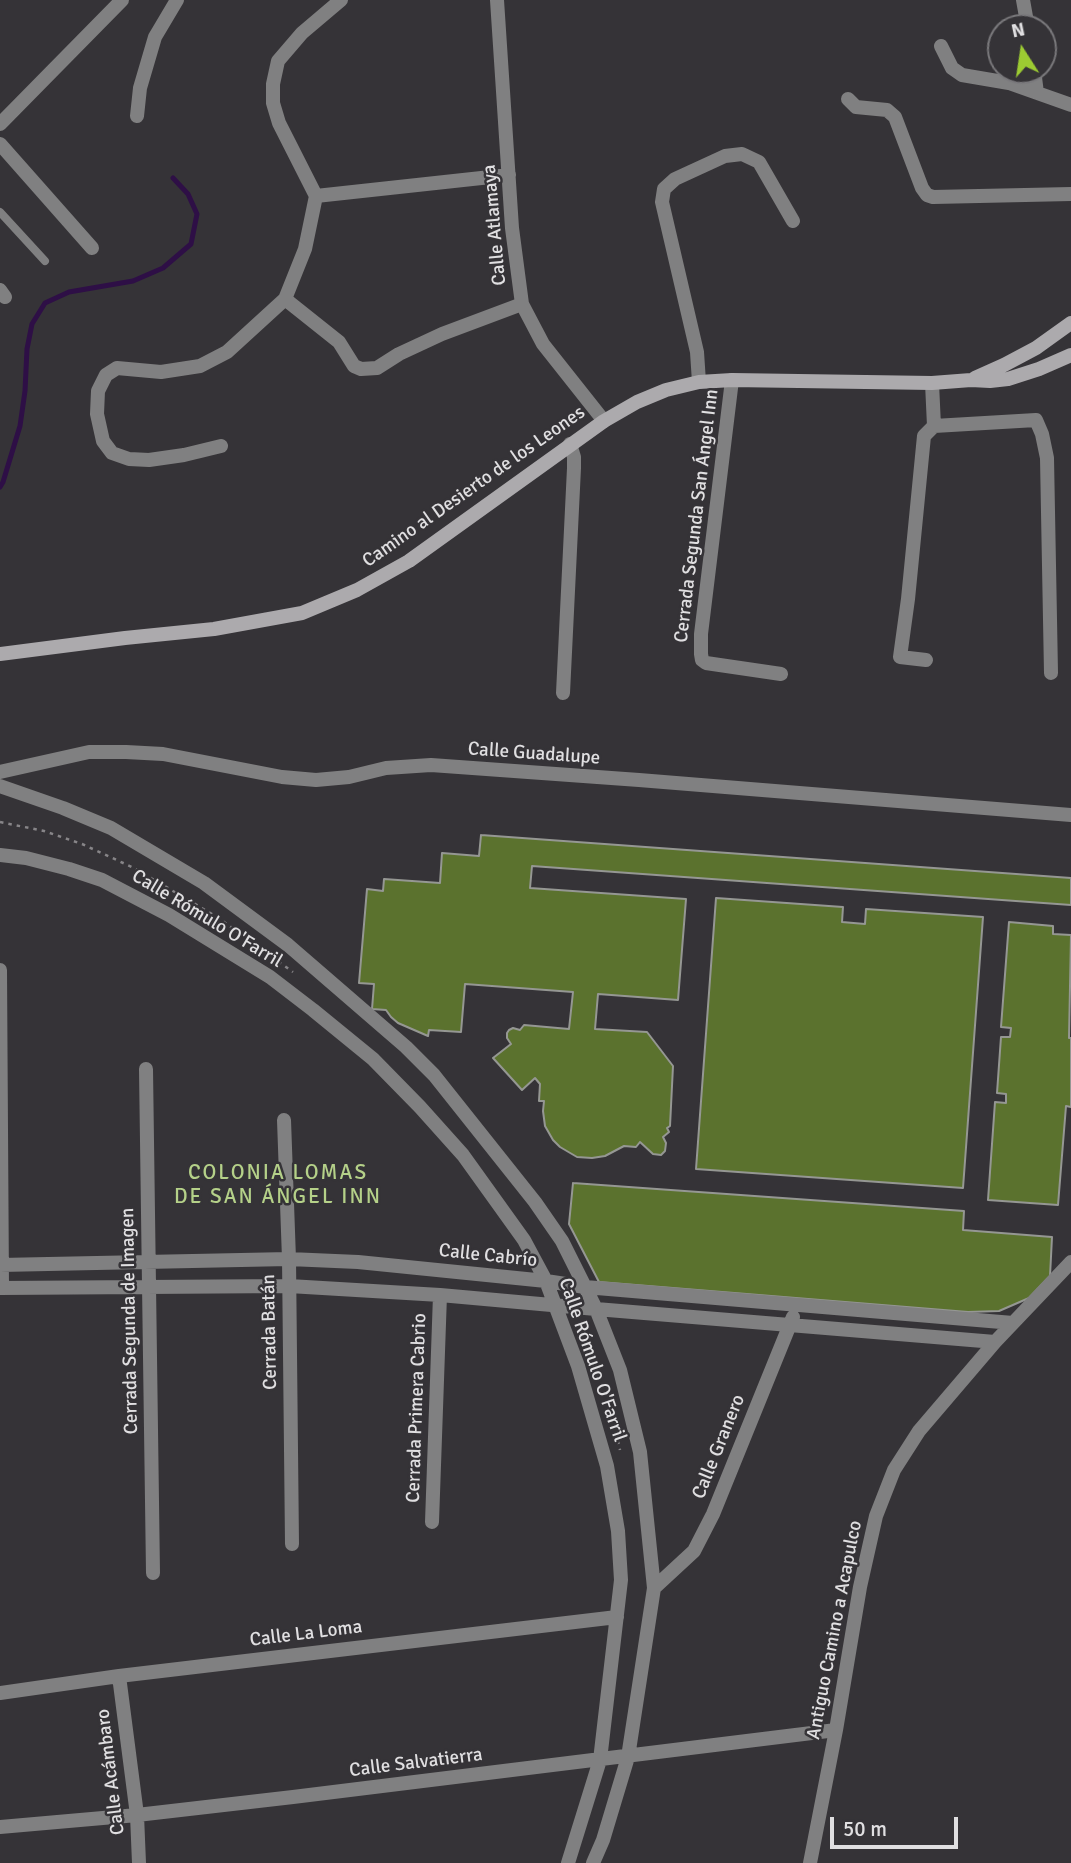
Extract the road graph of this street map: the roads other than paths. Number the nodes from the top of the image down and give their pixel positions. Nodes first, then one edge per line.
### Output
1 (122, 0) edge
2 (177, 0) edge
3 (341, 0) edge
4 (497, 0) edge
5 (941, 46) dead end
6 (1036, 84) edge
7 (1037, 93) junction
8 (848, 99) dead end
9 (1071, 105) edge
10 (137, 116) dead end
11 (0, 124) edge
12 (0, 144) edge
13 (509, 174) junction
14 (1071, 194) edge
15 (316, 196) junction
16 (0, 212) edge
17 (793, 220) dead end
18 (92, 248) dead end
19 (45, 261) dead end
20 (285, 299) junction
21 (522, 304) junction
22 (1071, 323) edge
23 (1071, 355) edge
24 (732, 380) junction
25 (971, 380) junction
26 (699, 382) junction
27 (932, 383) junction
28 (604, 421) junction
29 (934, 426) junction
30 (570, 444) junction
31 (221, 446) dead end
32 (0, 654) edge
33 (926, 660) dead end
34 (1051, 673) dead end
35 (781, 674) dead end
36 (563, 693) dead end
37 (0, 772) edge
38 (0, 786) edge
39 (1071, 815) edge
40 (0, 855) edge
41 (0, 970) edge
42 (146, 1069) dead end
43 (0, 1102) edge
44 (284, 1120) dead end
45 (289, 1259) junction
46 (149, 1261) junction
47 (1071, 1262) edge
48 (1, 1265) edge
49 (546, 1282) junction
50 (149, 1286) junction
51 (289, 1286) junction
52 (585, 1287) junction
53 (1, 1288) edge
54 (440, 1294) junction
55 (555, 1305) junction
56 (797, 1306) junction
57 (596, 1309) junction
58 (1013, 1324) junction
59 (790, 1325) junction
60 (995, 1342) junction
61 (432, 1522) dead end
62 (292, 1544) dead end
63 (153, 1573) dead end
64 (654, 1587) junction
65 (617, 1616) junction
66 (118, 1676) junction
67 (0, 1693) edge
68 (836, 1730) junction
69 (628, 1757) junction
70 (600, 1760) junction
71 (137, 1815) junction
72 (0, 1827) edge
73 (139, 1863) edge
74 (568, 1863) edge
75 (593, 1863) edge
76 (810, 1863) edge

1 - 11 street
2 - 10 street
3 - 15 street
4 - 13 street, Calle Atlamaya
5 - 7 street
6 - 7 street
7 - 9 street
8 - 14 street
12 - 18 street
13 - 15 street
13 - 21 street, Calle Atlamaya
15 - 20 street
16 - 19 lane
17 - 26 street
20 - 21 street
20 - 31 street
21 - 28 street, Calle Atlamaya
22 - 25 main road, Camino al Desierto de los Leones
23 - 25 main road, Camino al Desierto de los Leones
24 - 26 main road, Camino al Desierto de los Leones
24 - 27 main road, Camino al Desierto de los Leones
24 - 35 street, Cerrada Segunda San Ángel Inn
25 - 27 main road, Camino al Desierto de los Leones
26 - 28 main road, Camino al Desierto de los Leones
27 - 29 street
28 - 30 main road, Camino al Desierto de los Leones
29 - 33 street
29 - 34 street
30 - 32 main road, Camino al Desierto de los Leones
30 - 36 street
37 - 39 street, Calle Guadalupe
38 - 52 street
40 - 49 street, Calle Rómulo O'Farril
41 - 43 street
42 - 46 street, Cerrada Segunda de Imagen
43 - 48 street
44 - 45 street, Cerrada Batán
45 - 46 street, Calle Cabrío
45 - 49 street, Calle Cabrío
45 - 51 street, Cerrada Batán
46 - 48 street, Calle Cabrío
46 - 50 street, Cerrada Segunda de Imagen
47 - 58 street, Antiguo Camino a Acapulco
48 - 53 street
49 - 52 street, Calle Cabrío
49 - 55 street, Calle Rómulo O'Farril
50 - 51 street
50 - 53 street
50 - 63 street, Cerrada Segunda de Imagen
51 - 54 street
51 - 62 street, Cerrada Batán
52 - 56 street, Calle Cabrío
52 - 57 street, Calle Rómulo O'Farril
54 - 55 street
54 - 61 street, Cerrada Primera Cabrio
55 - 57 street
55 - 65 street, Calle Rómulo O'Farril
56 - 58 street, Calle Cabrío
56 - 59 street, Calle Granero
57 - 59 street
57 - 64 street, Calle Rómulo O'Farril
58 - 60 street, Antiguo Camino a Acapulco
59 - 60 street
59 - 64 street, Calle Granero
60 - 68 street, Antiguo Camino a Acapulco
64 - 69 street, Calle Rómulo O'Farril
65 - 66 street, Calle La Loma
65 - 70 street, Calle Rómulo O'Farril
66 - 67 street, Calle La Loma
66 - 71 street, Calle Acámbaro
68 - 69 street, Calle Salvatierra
68 - 76 street, Antiguo Camino a Acapulco
69 - 70 street, Calle Salvatierra
69 - 75 street, Calle Rómulo O'Farril
70 - 71 street, Calle Salvatierra
70 - 74 street, Calle Rómulo O'Farril
71 - 72 street, Calle Salvatierra
71 - 73 street, Calle Acámbaro

